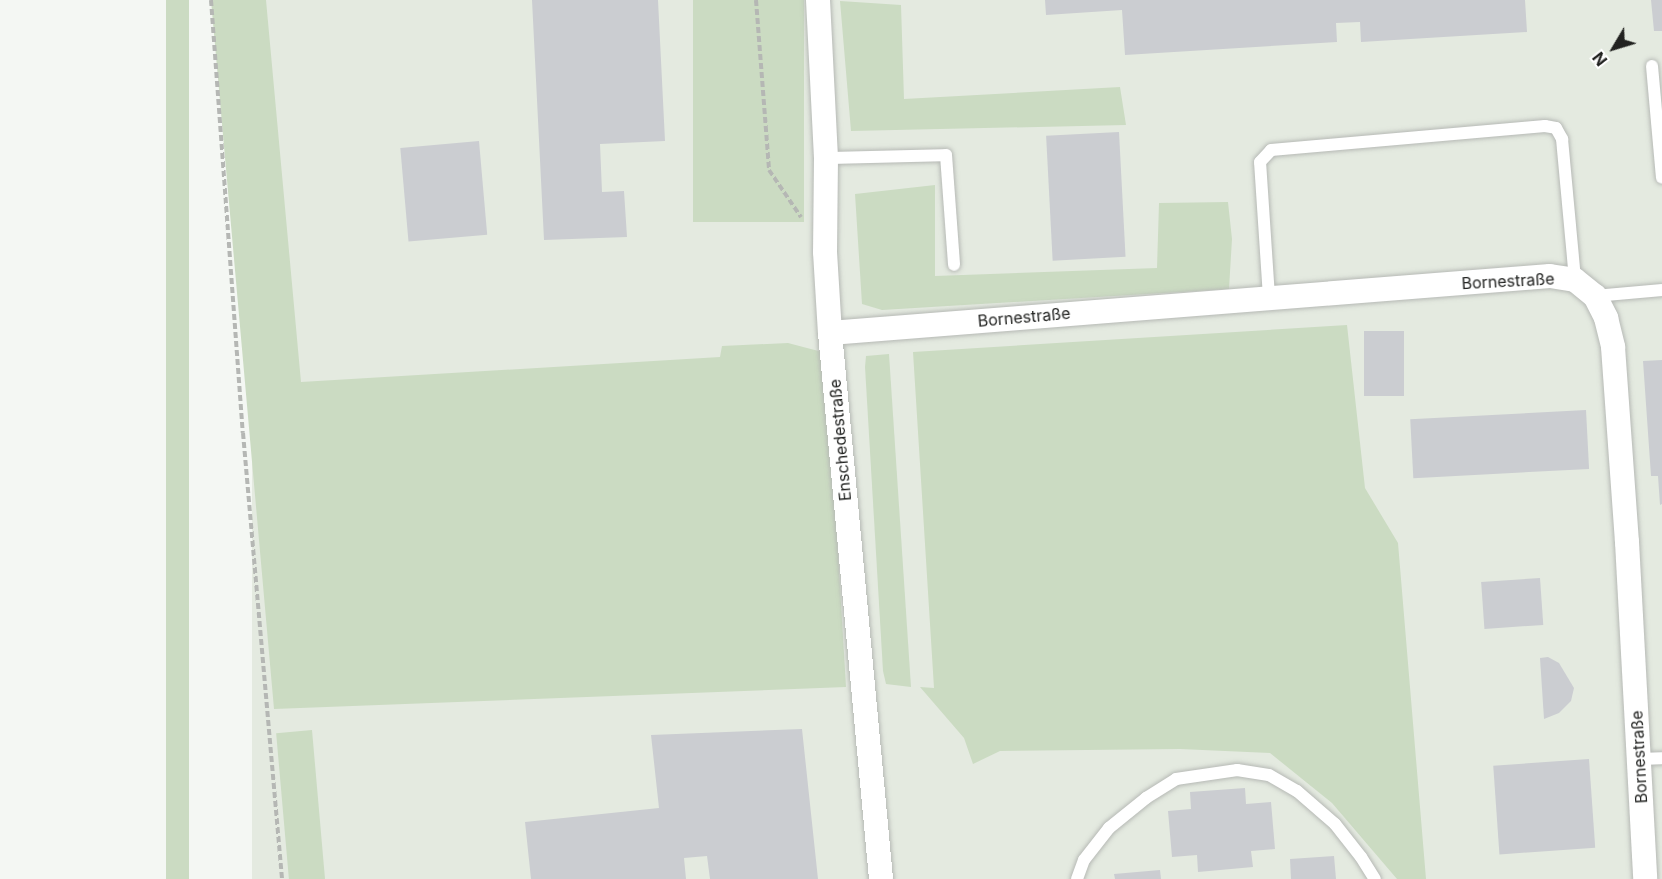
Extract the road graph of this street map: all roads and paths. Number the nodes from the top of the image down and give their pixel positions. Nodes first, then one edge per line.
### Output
1 (211, 0) edge
2 (756, 0) edge
3 (818, 0) edge
4 (1653, 66) dead end
5 (826, 158) junction
6 (1662, 178) edge
7 (825, 252) junction
8 (954, 265) dead end
9 (1575, 280) junction
10 (1662, 290) edge
11 (1595, 296) junction
12 (1269, 297) junction
13 (830, 333) junction
14 (1651, 758) edge
15 (282, 879) edge
16 (881, 879) edge
17 (1077, 879) edge
18 (1375, 879) edge
19 (1645, 879) edge

1 - 15 path
2 - 7 path
3 - 5 street, Enschedestraße
4 - 6 lane
5 - 7 street, Enschedestraße
5 - 8 lane
7 - 13 street, Enschedestraße
9 - 11 street, Bornestraße
9 - 12 street, Bornestraße
9 - 12 lane
10 - 11 lane
11 - 14 street, Bornestraße
12 - 13 street, Bornestraße
13 - 16 street, Enschedestraße
14 - 19 street, Bornestraße
17 - 18 lane

